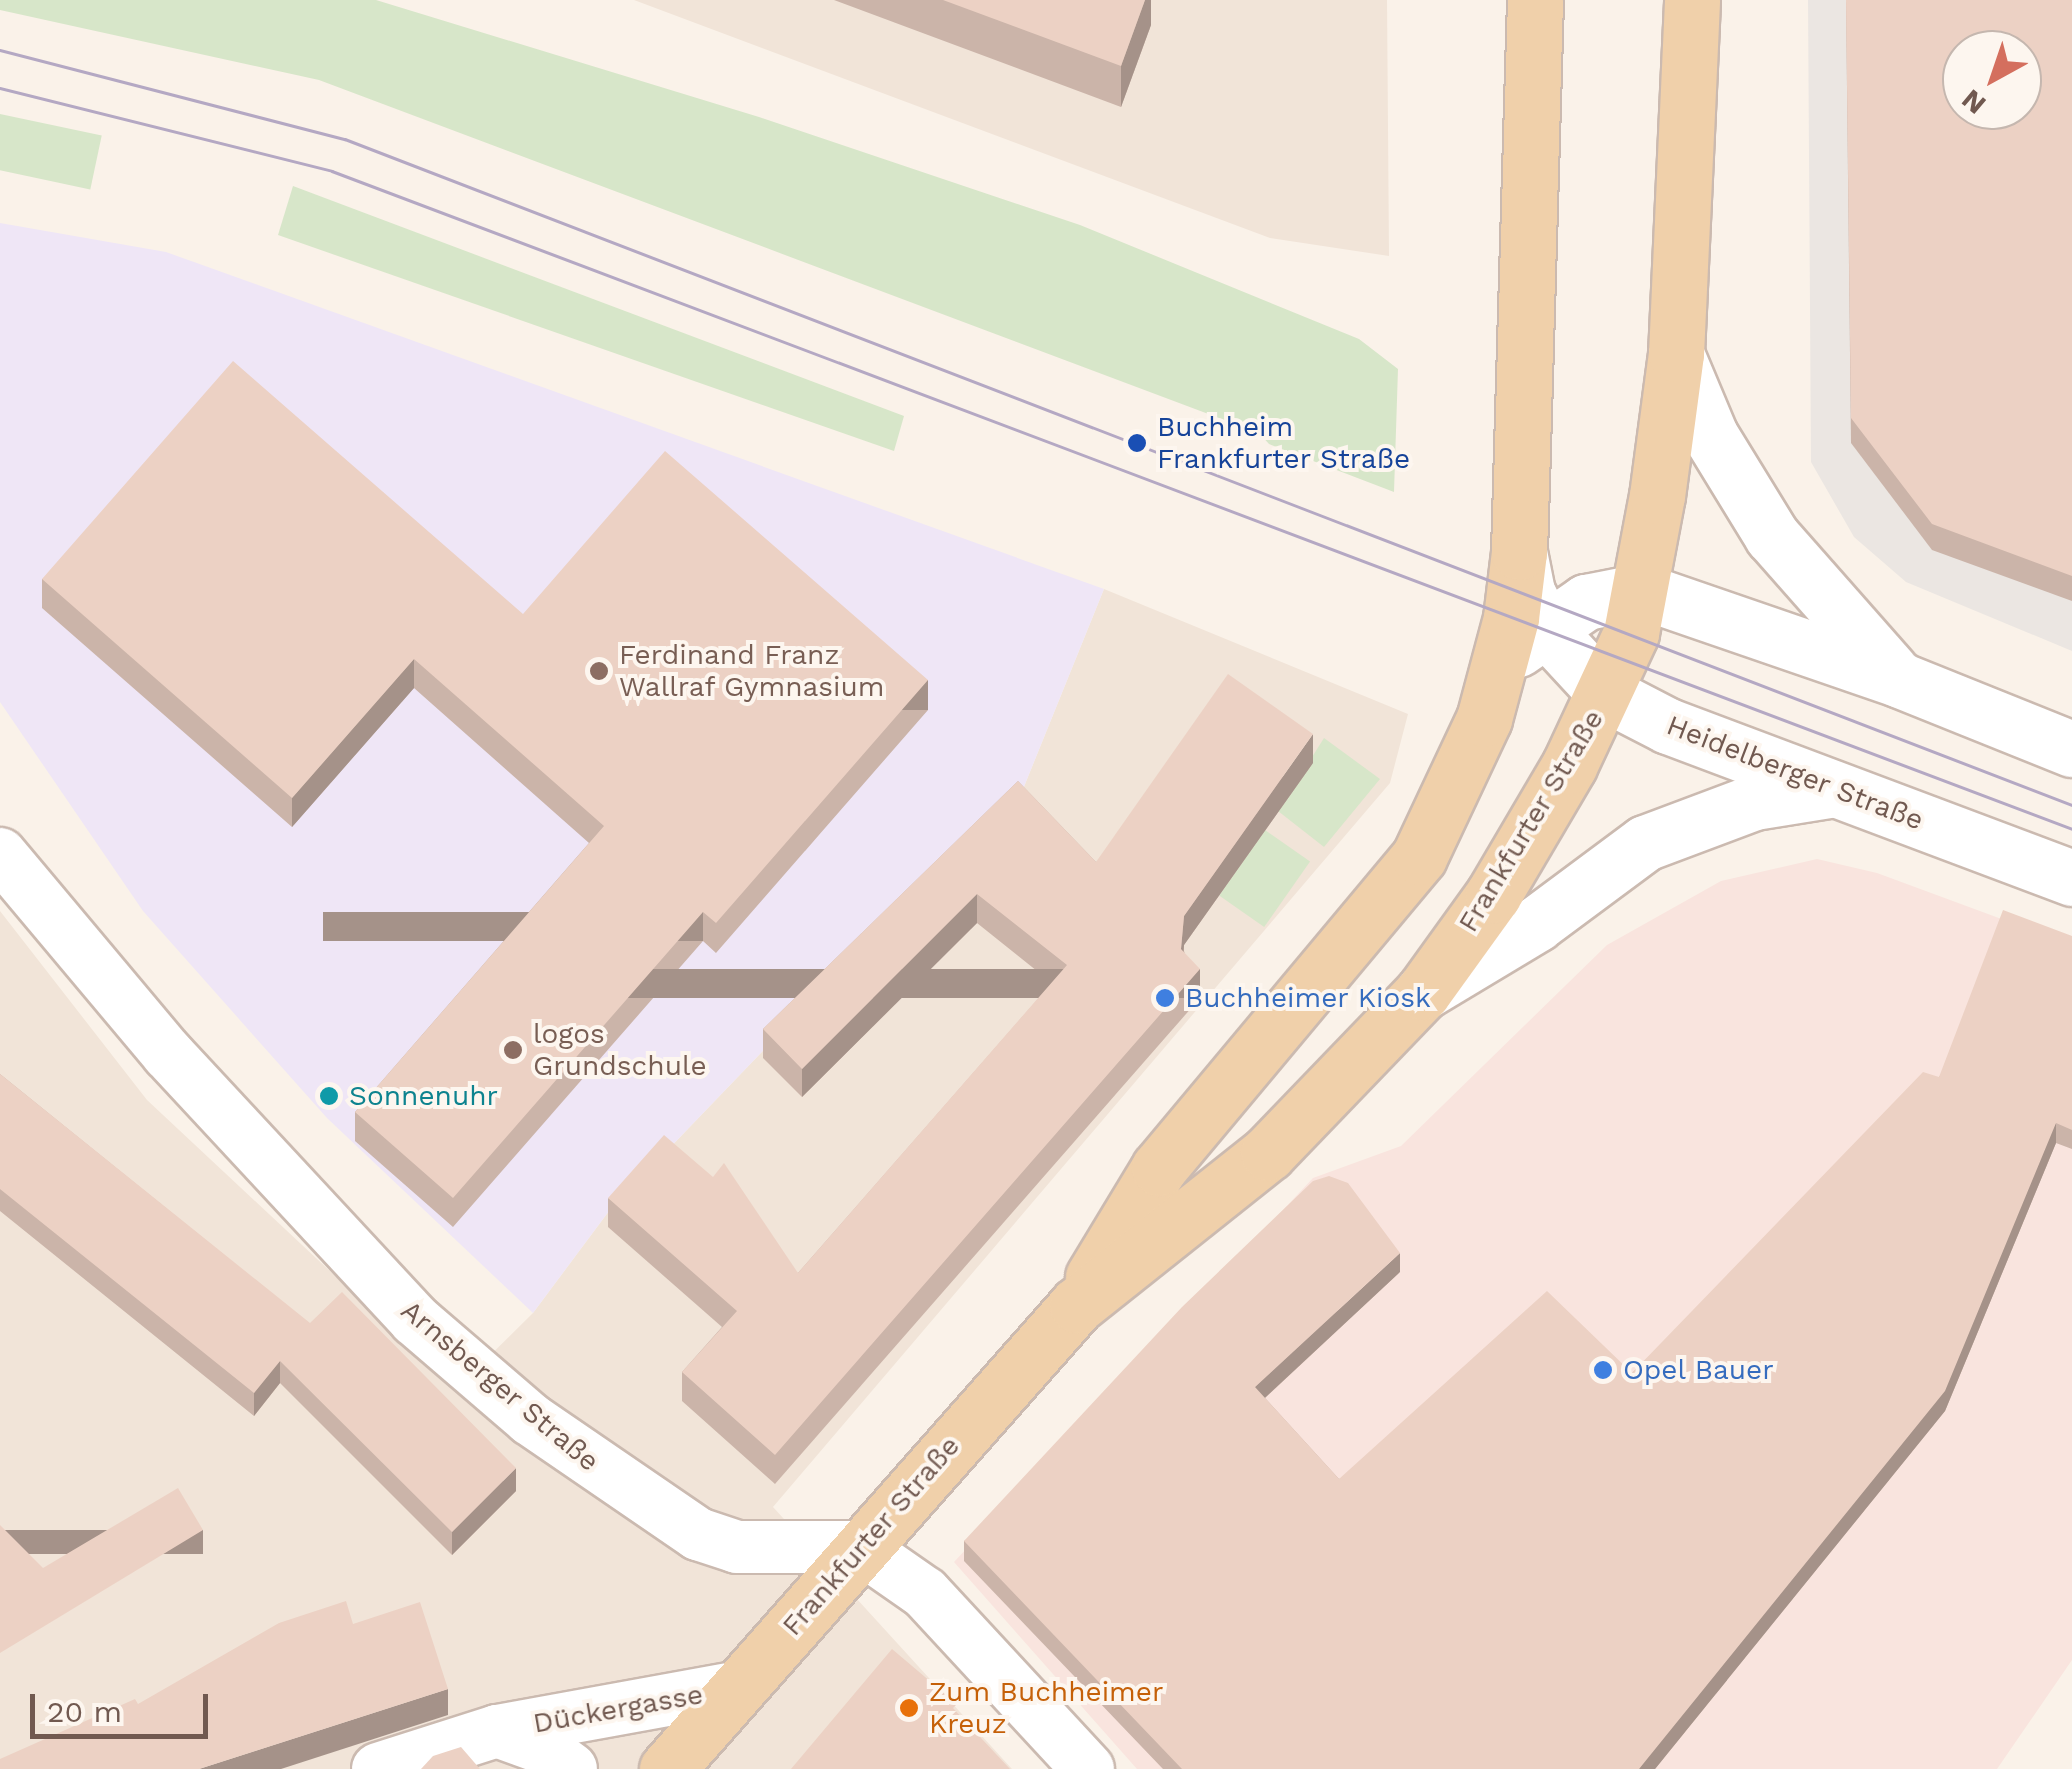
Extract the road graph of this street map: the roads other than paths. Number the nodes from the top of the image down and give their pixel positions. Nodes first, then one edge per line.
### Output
1 (1534, 0) edge
2 (1692, 0) edge
3 (1676, 354) junction
4 (1520, 552) junction
5 (1642, 592) junction
6 (1545, 628) junction
7 (1500, 670) junction
8 (1900, 680) junction
9 (1606, 694) junction
10 (2072, 749) edge
11 (1834, 790) junction
12 (0, 854) edge
13 (2072, 878) edge
14 (1423, 992) junction
15 (1076, 1305) junction
16 (858, 1547) junction
17 (739, 1687) junction
18 (498, 1731) junction
19 (378, 1769) edge
20 (571, 1769) edge
21 (668, 1769) edge
22 (1088, 1769) edge

1 - 4 main road, Frankfurter Straße
2 - 3 main road, Frankfurter Straße
3 - 5 main road, Frankfurter Straße
3 - 8 street
4 - 6 street, Heidelberger Straße
4 - 7 main road, Frankfurter Straße
5 - 6 street
5 - 8 street
5 - 9 main road, Frankfurter Straße
6 - 7 street
6 - 9 street, Heidelberger Straße
7 - 15 main road, Frankfurter Straße
8 - 10 street
9 - 11 street, Heidelberger Straße
9 - 14 main road, Frankfurter Straße
11 - 13 street, Heidelberger Straße
11 - 14 street
12 - 16 street, Arnsberger Straße
14 - 15 main road, Frankfurter Straße
15 - 16 main road, Frankfurter Straße
16 - 17 main road, Frankfurter Straße
16 - 22 street
17 - 18 street, Dückergasse
17 - 21 main road, Frankfurter Straße
18 - 19 street, Dückergasse
18 - 20 street, Dückergasse

